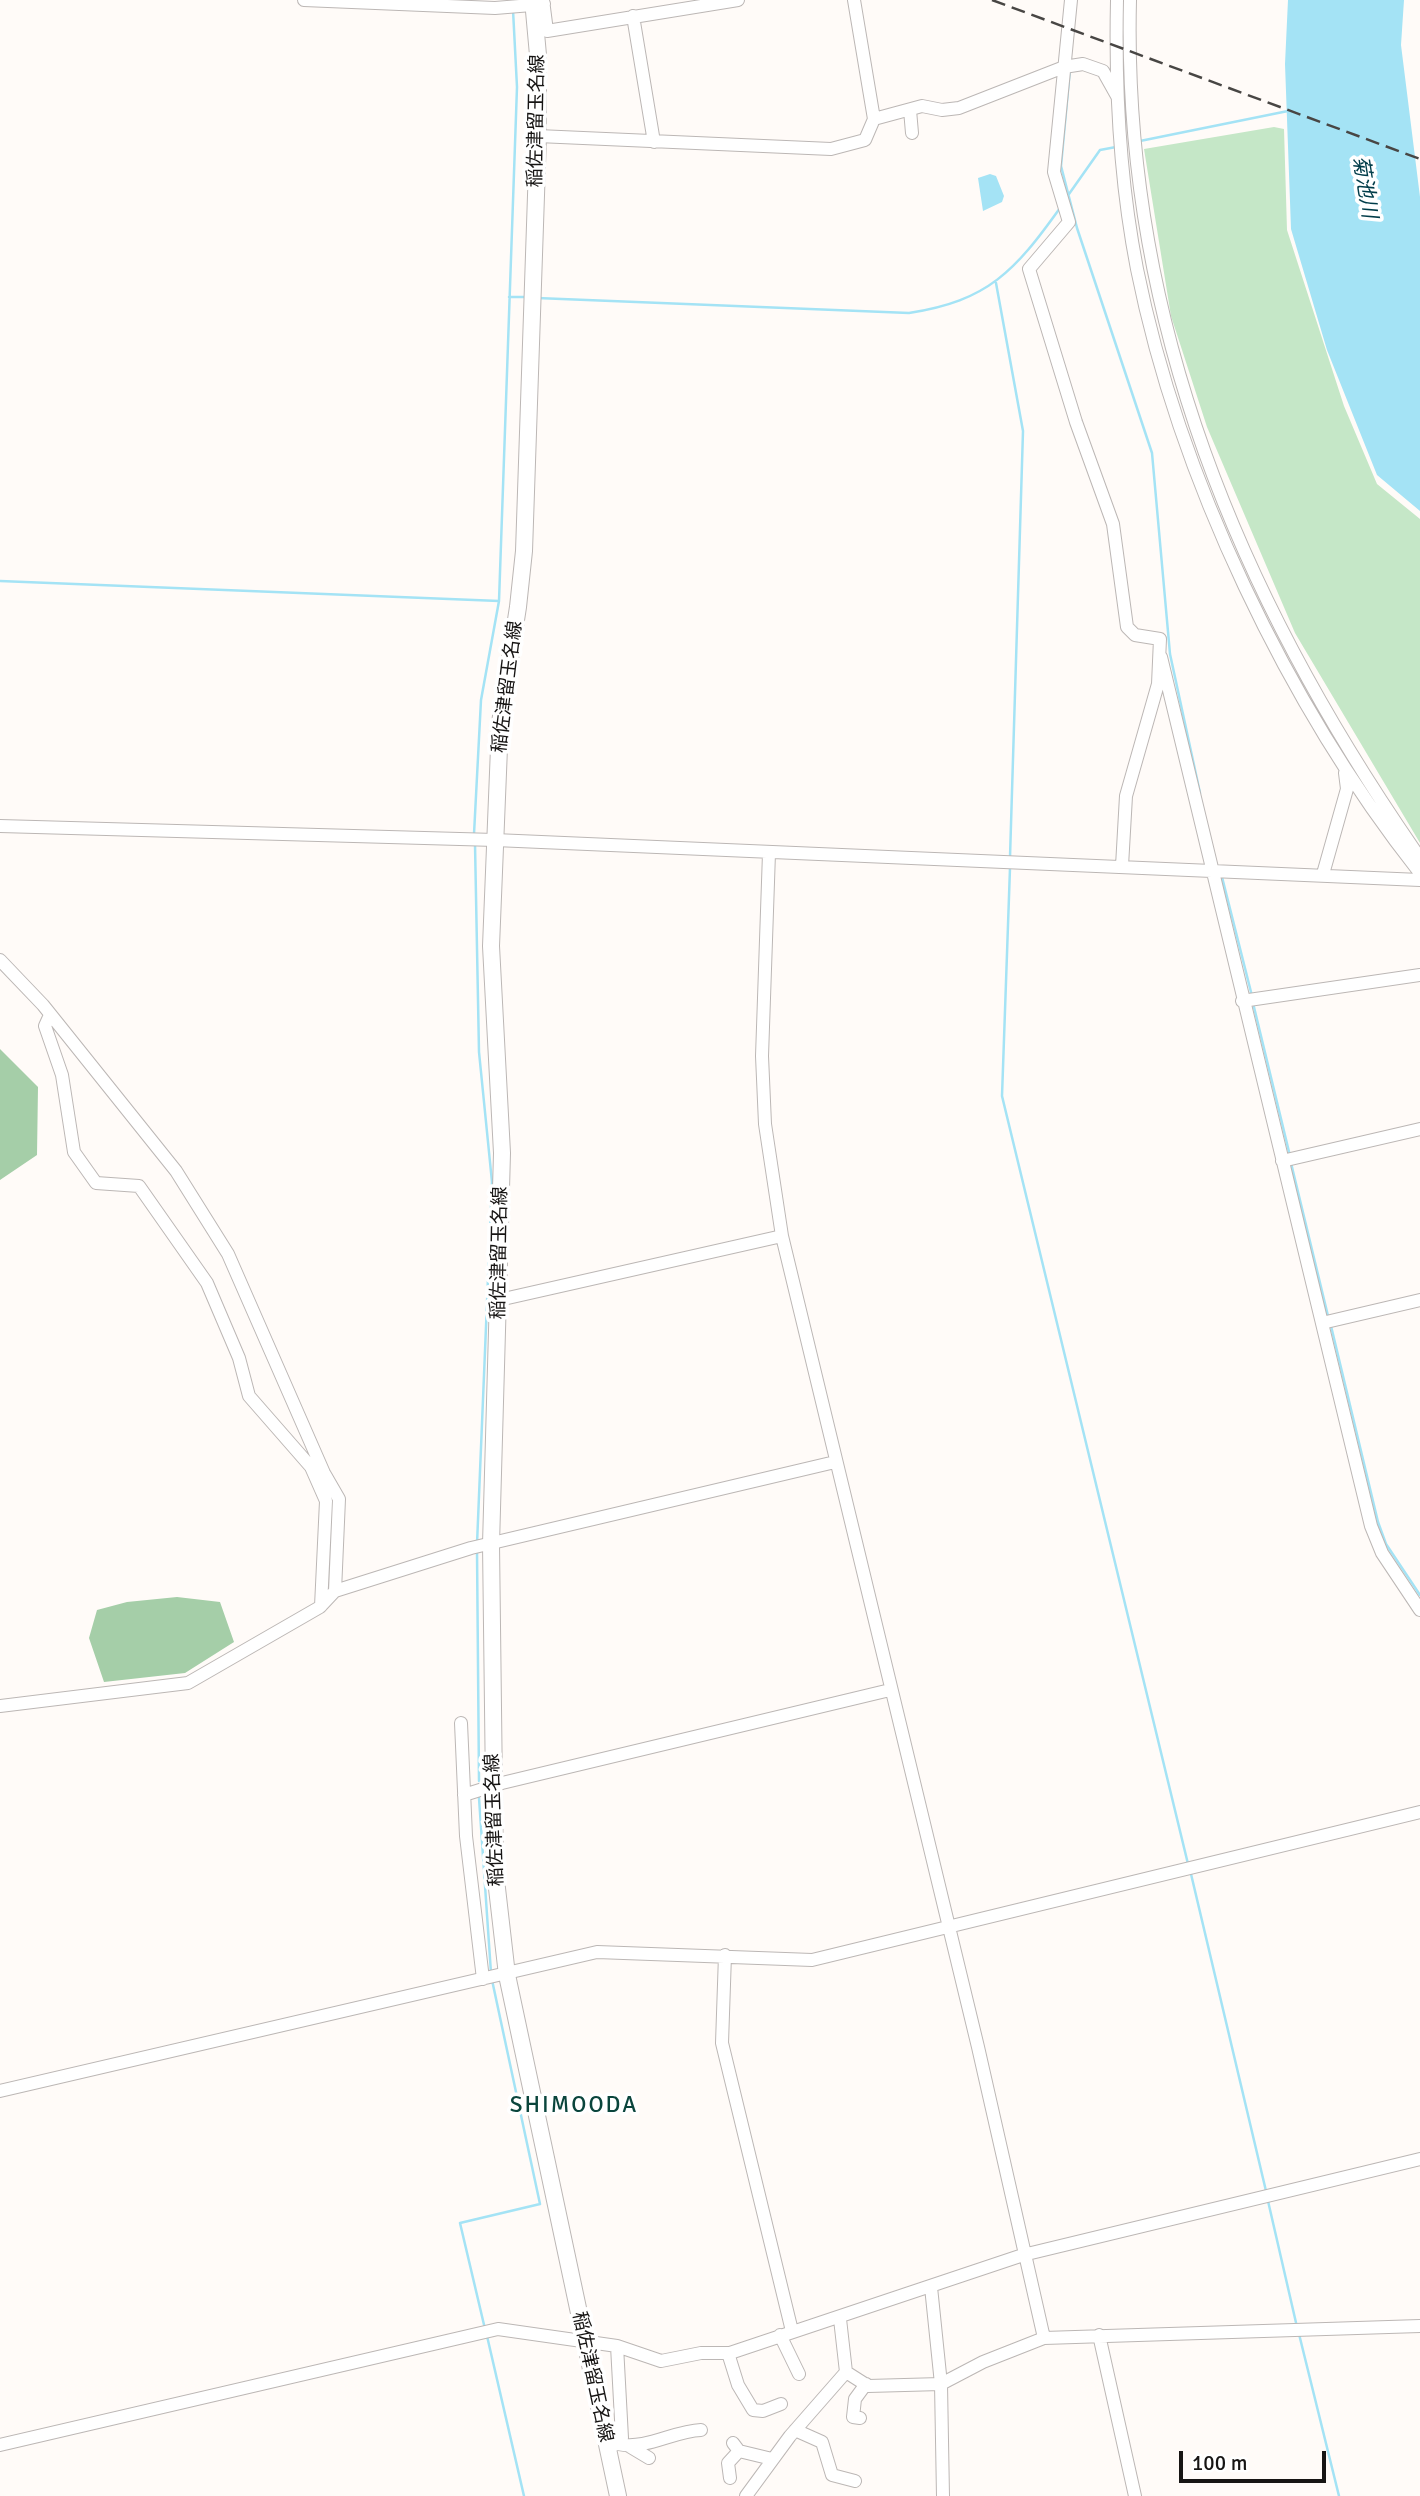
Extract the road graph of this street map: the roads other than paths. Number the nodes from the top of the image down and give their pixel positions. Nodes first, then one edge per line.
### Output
1 (304, 0) edge
2 (738, 0) edge
3 (854, 0) edge
4 (1071, 0) edge
5 (1118, 0) edge
6 (1130, 0) edge
7 (535, 3) edge
8 (633, 16) junction
9 (1064, 67) junction
10 (1119, 100) junction
11 (910, 110) junction
12 (874, 119) junction
13 (912, 133) dead end
14 (538, 136) junction
15 (654, 142) junction
16 (1161, 657) junction
17 (1343, 765) junction
18 (0, 827) edge
19 (482, 840) junction
20 (769, 853) junction
21 (1420, 858) edge
22 (1122, 866) junction
23 (1212, 869) junction
24 (1323, 874) junction
25 (1419, 880) edge
26 (0, 960) edge
27 (1420, 975) edge
28 (1249, 1000) junction
29 (50, 1015) junction
30 (1420, 1129) edge
31 (1288, 1159) junction
32 (782, 1236) junction
33 (499, 1300) junction
34 (1420, 1300) edge
35 (1327, 1322) junction
36 (835, 1462) junction
37 (482, 1546) junction
38 (335, 1591) junction
39 (321, 1606) junction
40 (1420, 1610) edge
41 (890, 1690) junction
42 (0, 1706) edge
43 (461, 1723) dead end
44 (492, 1785) junction
45 (464, 1795) junction
46 (1420, 1812) edge
47 (948, 1927) junction
48 (726, 1955) junction
49 (506, 1975) junction
50 (483, 1979) junction
51 (0, 2091) edge
52 (1420, 2159) edge
53 (1023, 2255) junction
54 (931, 2287) junction
55 (840, 2319) junction
56 (1420, 2326) edge
57 (786, 2333) junction
58 (1099, 2335) junction
59 (1044, 2338) junction
60 (584, 2342) junction
61 (617, 2346) junction
62 (728, 2353) junction
63 (846, 2372) junction
64 (799, 2374) dead end
65 (866, 2384) junction
66 (941, 2384) junction
67 (780, 2404) dead end
68 (860, 2418) dead end
69 (701, 2430) dead end
70 (795, 2430) junction
71 (0, 2445) edge
72 (619, 2446) junction
73 (649, 2458) dead end
74 (772, 2459) junction
75 (730, 2478) dead end
76 (855, 2481) dead end
77 (618, 2496) edge
78 (746, 2496) edge
79 (943, 2496) edge
80 (1135, 2496) edge

1 - 7 street
2 - 8 street
3 - 12 street
4 - 9 street
5 - 10 street
6 - 21 street
7 - 8 street
7 - 14 main road, 稲佐津留玉名線
8 - 15 street
9 - 10 street
9 - 11 street
9 - 16 street
10 - 17 street
11 - 12 street
11 - 13 street
12 - 15 street
14 - 15 street
14 - 19 main road, 稲佐津留玉名線
16 - 22 street
16 - 23 street
17 - 24 street
17 - 25 street
18 - 19 street
19 - 20 street
19 - 33 main road, 稲佐津留玉名線
20 - 22 street
20 - 32 street
22 - 23 street
23 - 24 street
23 - 28 street
24 - 25 street
26 - 29 street
27 - 28 street
28 - 31 street
29 - 38 street
29 - 39 street
30 - 31 street
31 - 35 street
32 - 33 street
32 - 36 street
33 - 37 main road, 稲佐津留玉名線
34 - 35 street
35 - 40 street
36 - 37 street
36 - 41 street
37 - 38 street
37 - 44 main road, 稲佐津留玉名線
38 - 39 street
39 - 42 street
41 - 44 street
41 - 47 street
43 - 45 street
44 - 45 street
44 - 49 main road, 稲佐津留玉名線
45 - 50 street
46 - 47 street
47 - 48 street
47 - 53 street
48 - 49 street
48 - 57 street
49 - 50 street
49 - 60 main road, 稲佐津留玉名線
50 - 51 street
52 - 53 street
53 - 54 street
53 - 59 street
54 - 55 street
54 - 66 street
55 - 57 street
55 - 63 street
56 - 58 street
57 - 62 street
57 - 64 street
58 - 59 street
58 - 80 street
59 - 66 street
60 - 61 street
60 - 71 street
60 - 72 main road, 稲佐津留玉名線
61 - 62 street
61 - 72 street
62 - 67 street
63 - 65 street
63 - 70 street
65 - 66 street
65 - 68 street
66 - 79 street
69 - 72 street
70 - 74 street
70 - 76 street
72 - 73 street
72 - 77 main road, 稲佐津留玉名線
74 - 75 street
74 - 78 street

